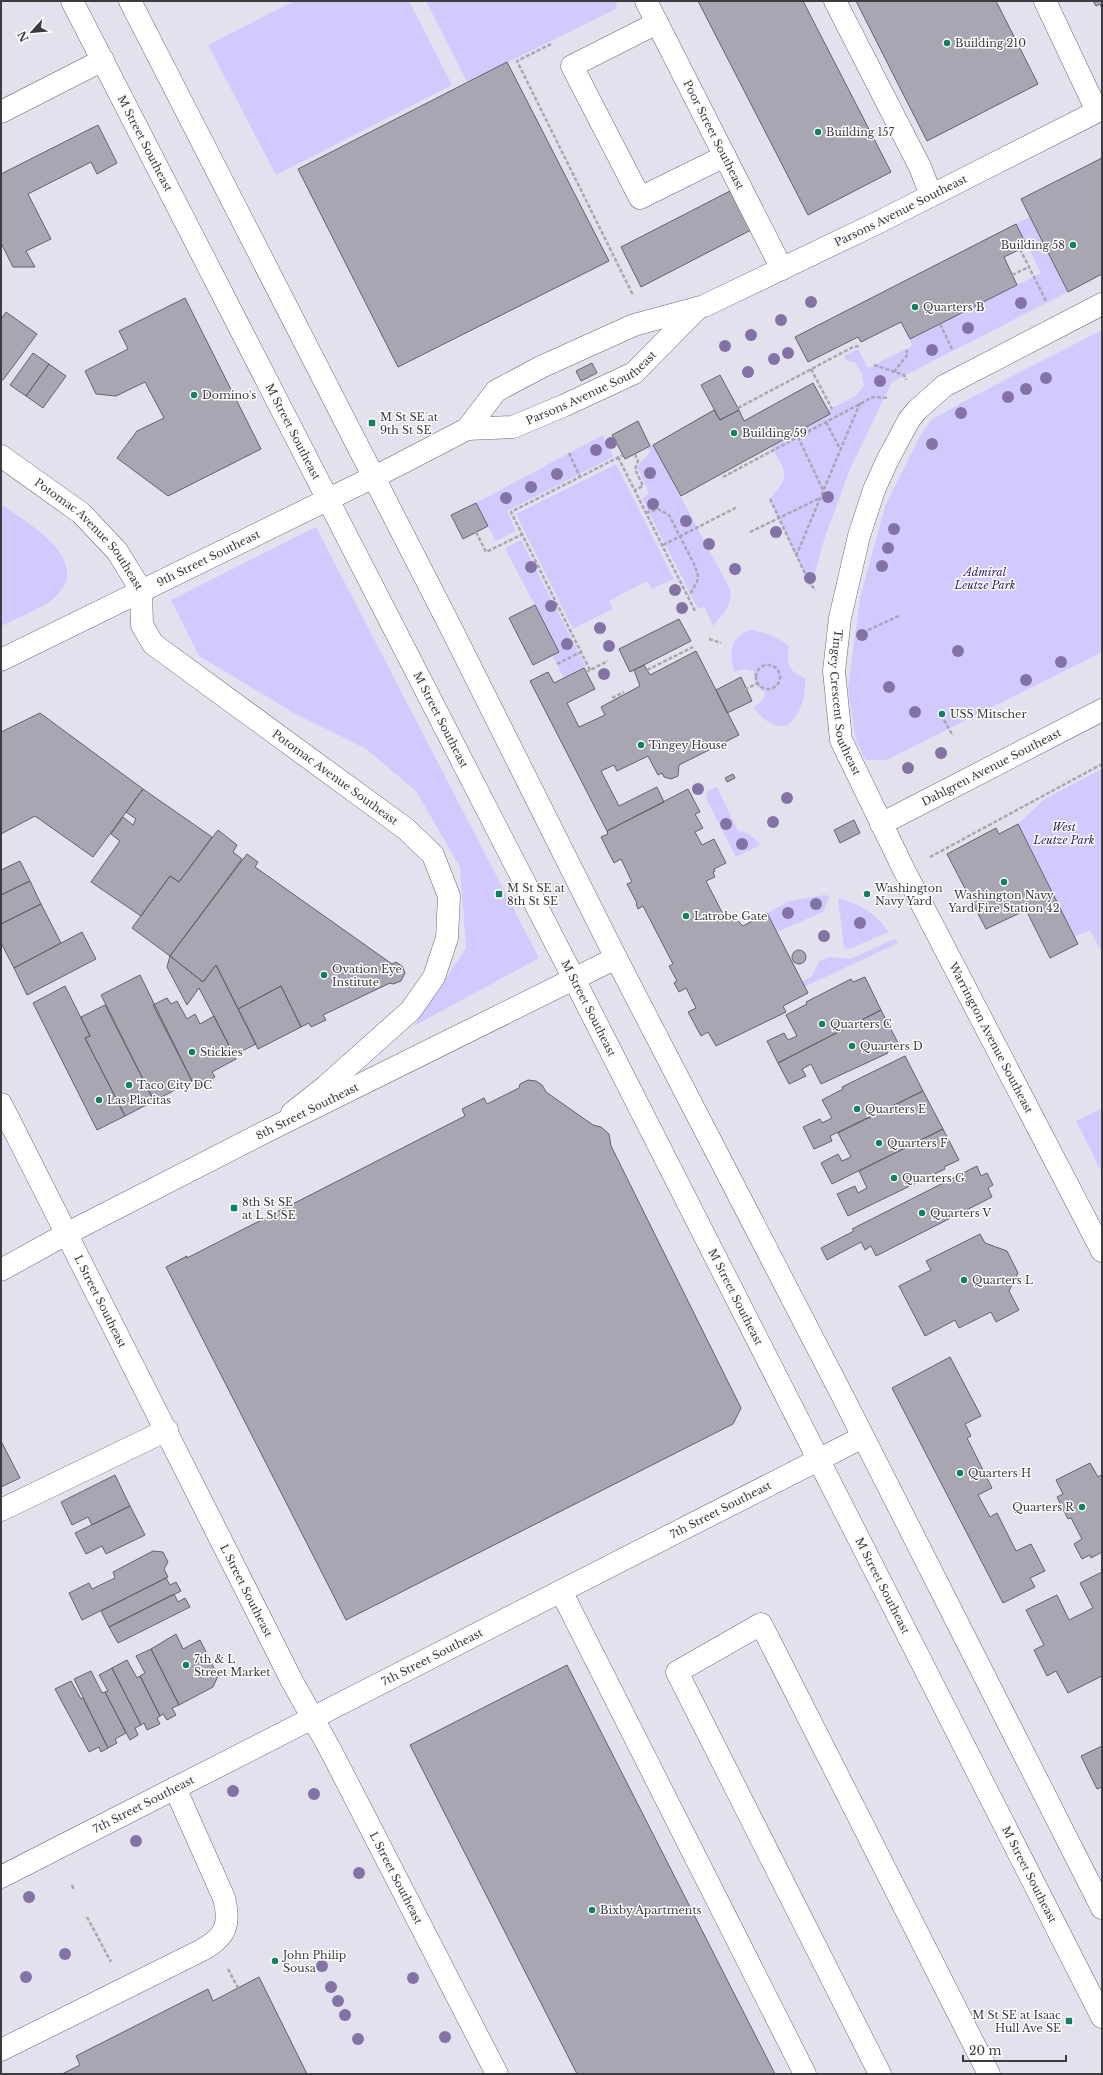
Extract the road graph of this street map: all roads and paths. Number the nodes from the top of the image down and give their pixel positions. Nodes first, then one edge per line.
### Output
1 (72, 1) edge
2 (130, 1) edge
3 (646, 1) edge
4 (835, 1) edge
5 (1045, 1) edge
6 (657, 23) junction
7 (103, 60) junction
8 (1100, 110) edge
9 (1, 112) edge
10 (725, 156) junction
11 (931, 195) junction
12 (1020, 249) dead end
13 (1029, 267) junction
14 (782, 269) junction
15 (1012, 275) dead end
16 (1102, 304) edge
17 (1049, 307) dead end
18 (697, 309) junction
19 (940, 324) dead end
20 (859, 346) dead end
21 (906, 350) dead end
22 (955, 355) dead end
23 (874, 365) dead end
24 (811, 369) junction
25 (894, 372) junction
26 (906, 380) dead end
27 (892, 398) dead end
28 (860, 403) junction
29 (738, 408) dead end
30 (832, 409) dead end
31 (826, 422) junction
32 (467, 428) junction
33 (798, 437) junction
34 (841, 450) junction
35 (569, 453) dead end
36 (635, 454) dead end
37 (623, 455) dead end
38 (1, 456) edge
39 (618, 457) junction
40 (372, 477) junction
41 (580, 477) junction
42 (723, 477) dead end
43 (635, 490) junction
44 (824, 490) junction
45 (821, 497) junction
46 (328, 498) junction
47 (770, 499) dead end
48 (738, 507) dead end
49 (646, 513) junction
50 (779, 518) junction
51 (476, 532) dead end
52 (750, 532) dead end
53 (523, 534) junction
54 (680, 537) junction
55 (663, 545) junction
56 (796, 556) junction
57 (141, 590) junction
58 (818, 591) dead end
59 (688, 595) junction
60 (695, 611) dead end
61 (709, 639) dead end
62 (721, 643) dead end
63 (693, 647) dead end
64 (581, 652) junction
65 (1, 660) edge
66 (608, 661) dead end
67 (557, 664) dead end
68 (590, 670) junction
69 (647, 670) dead end
70 (586, 672) dead end
71 (758, 683) junction
72 (624, 692) dead end
73 (734, 695) dead end
74 (612, 698) dead end
75 (1102, 710) edge
76 (944, 720) dead end
77 (953, 736) dead end
78 (1102, 764) edge
79 (881, 824) junction
80 (924, 860) dead end
81 (616, 958) junction
82 (574, 979) junction
83 (1, 1104) edge
84 (269, 1130) junction
85 (66, 1234) junction
86 (1102, 1251) edge
87 (1, 1270) edge
88 (167, 1430) junction
89 (863, 1437) junction
90 (818, 1460) junction
91 (1, 1510) edge
92 (561, 1591) junction
93 (314, 1717) junction
94 (175, 1788) junction
95 (1, 1877) edge
96 (72, 1886) dead end
97 (74, 1890) dead end
98 (1102, 1908) edge
99 (1102, 2017) edge
100 (1, 2050) edge
101 (497, 2074) edge
102 (805, 2074) edge
103 (880, 2074) edge
104 (989, 2074) edge

1 - 7 street, M Street Southeast
2 - 40 street
3 - 6 street, Poor Street Southeast
4 - 11 street
5 - 8 street
6 - 10 street, Poor Street Southeast
6 - 10 street
7 - 9 street
7 - 46 street, M Street Southeast
8 - 11 street, Parsons Avenue Southeast
10 - 14 street, Poor Street Southeast
11 - 14 street, Parsons Avenue Southeast
12 - 13 path
13 - 15 path
13 - 17 path
14 - 18 street, Parsons Avenue Southeast
16 - 79 street, Tingey Crescent Southeast
18 - 32 street, Parsons Avenue Southeast
18 - 32 street, Parsons Avenue Southeast
19 - 22 path
20 - 24 path
21 - 25 path
23 - 25 path
24 - 29 path
24 - 30 path
25 - 26 path
27 - 28 path
28 - 31 path
28 - 34 path
31 - 33 path
31 - 34 path
32 - 40 street, Parsons Avenue Southeast
33 - 42 path
33 - 44 path
34 - 44 path
35 - 41 path
36 - 43 path
37 - 39 path
38 - 57 street, Potomac Avenue Southeast
39 - 41 path
39 - 43 path
40 - 46 street, 9th Street Southeast
40 - 81 street
41 - 53 path
43 - 49 path
44 - 45 path
45 - 50 path
45 - 56 path
46 - 57 street, 9th Street Southeast
46 - 82 street, M Street Southeast
47 - 50 path
48 - 54 path
49 - 54 path
49 - 55 path
50 - 52 path
50 - 56 path
51 - 53 path
53 - 64 path
54 - 55 path
54 - 59 path
55 - 59 path
56 - 58 path
57 - 65 street, 9th Street Southeast
57 - 84 street, Potomac Avenue Southeast
59 - 60 path
61 - 62 path
63 - 69 path
64 - 67 path
64 - 68 path
66 - 68 path
68 - 70 path
71 - 71 path
71 - 73 path
72 - 74 path
75 - 79 street, Dahlgren Avenue Southeast
76 - 77 path
78 - 80 path
79 - 86 street, Warrington Avenue Southeast
81 - 82 street, 8th Street Southeast
81 - 89 street
82 - 84 street, 8th Street Southeast
82 - 90 street, M Street Southeast
83 - 85 street, L Street Southeast
84 - 85 street, 8th Street Southeast
85 - 87 street, 8th Street Southeast
85 - 88 street, L Street Southeast
88 - 91 street
88 - 93 street, L Street Southeast
89 - 90 street, 7th Street Southeast
89 - 98 street
90 - 92 street, 7th Street Southeast
90 - 99 street, M Street Southeast
92 - 93 street, 7th Street Southeast
92 - 102 street
93 - 94 street, 7th Street Southeast
93 - 101 street, L Street Southeast
94 - 95 street, 7th Street Southeast
94 - 100 street
96 - 97 path
103 - 104 street

